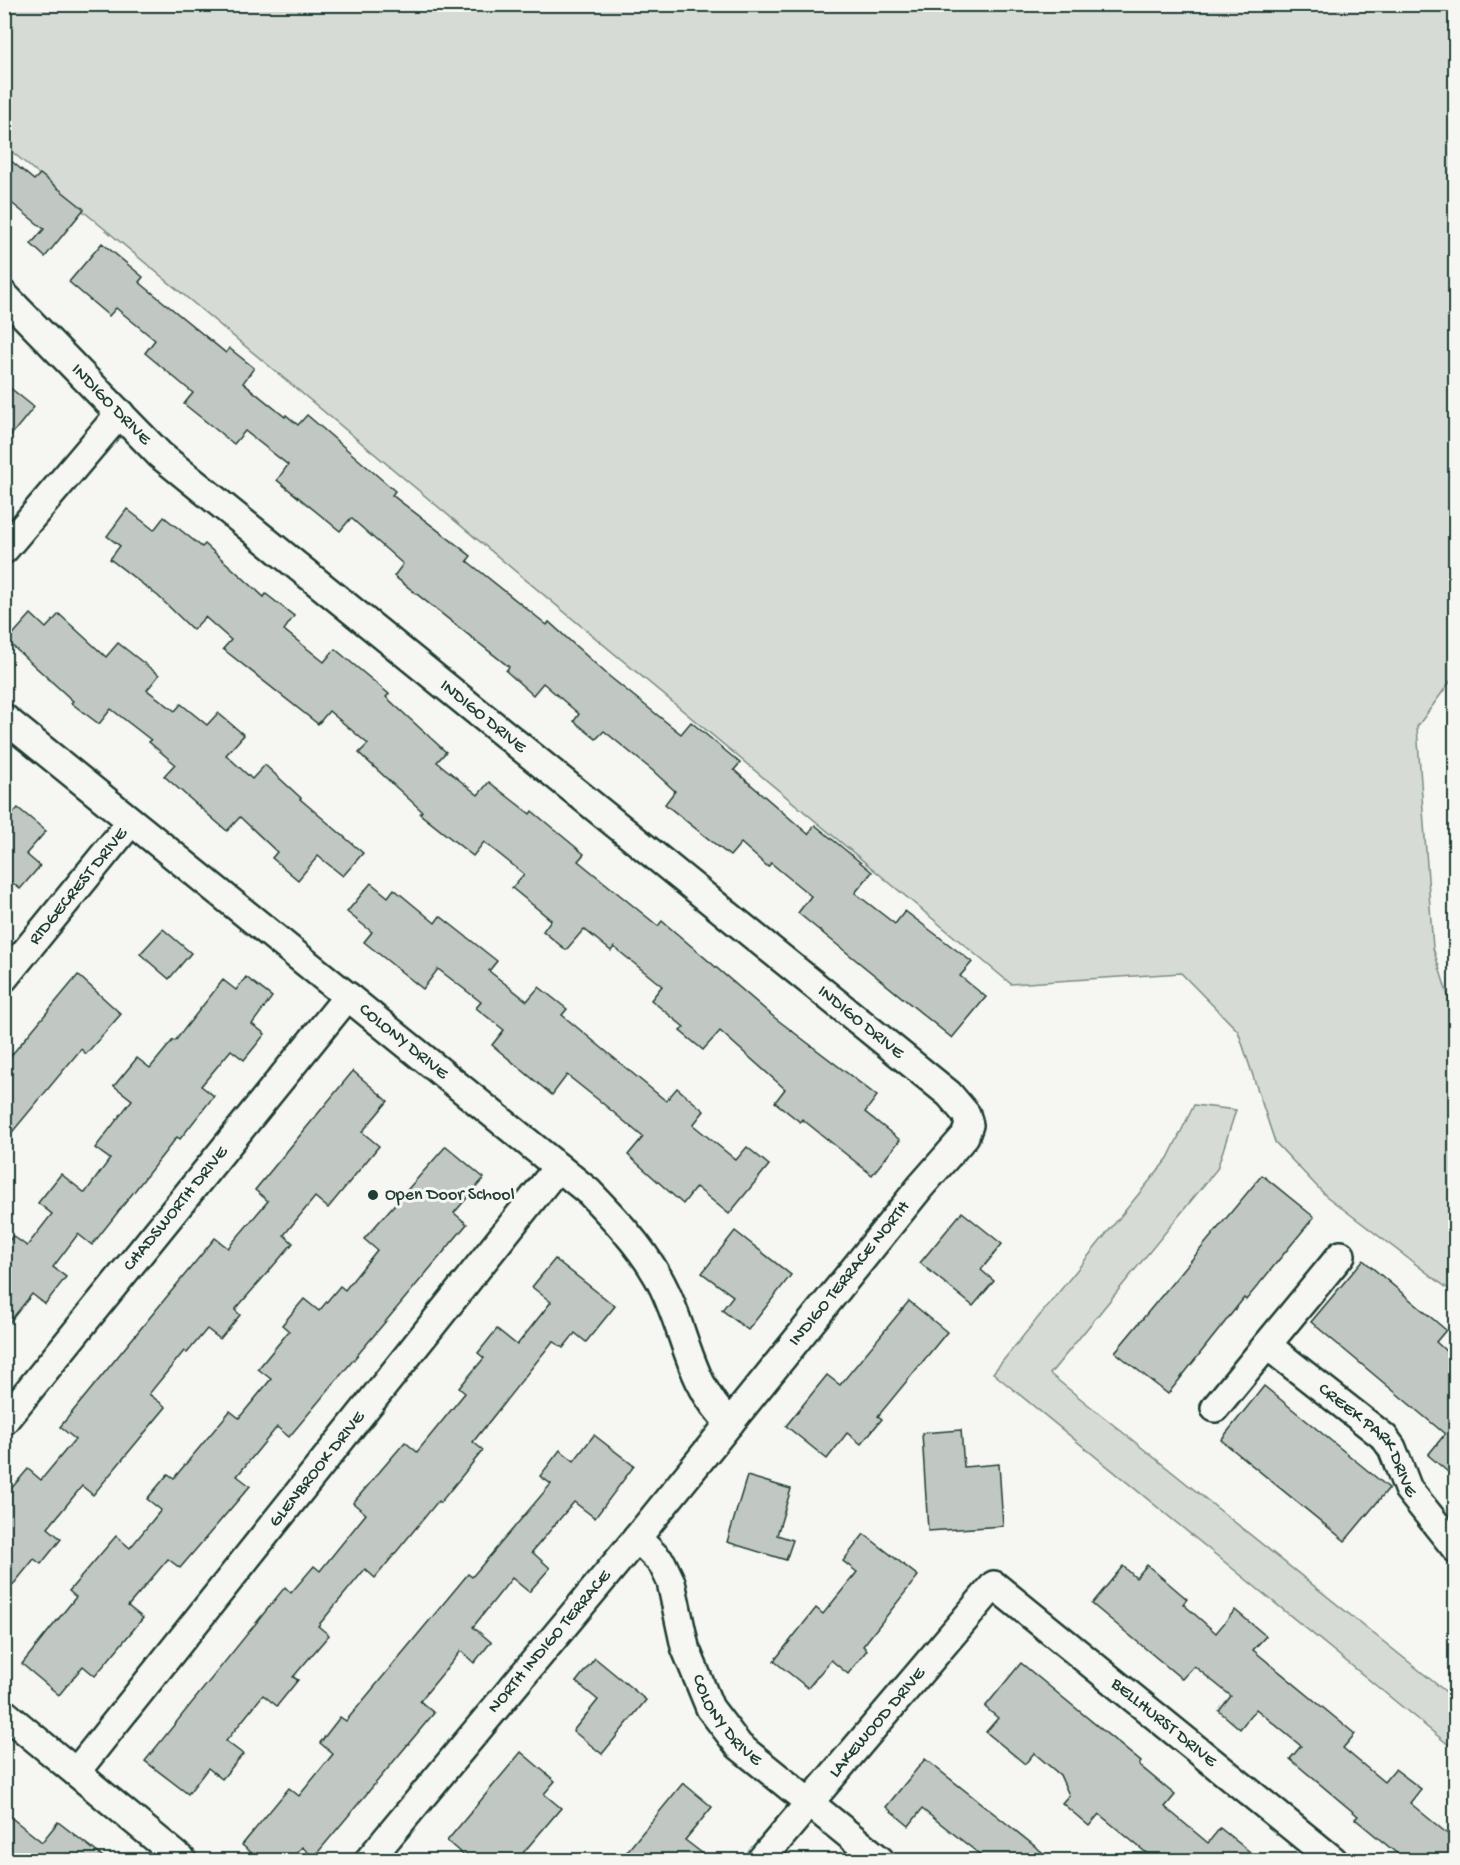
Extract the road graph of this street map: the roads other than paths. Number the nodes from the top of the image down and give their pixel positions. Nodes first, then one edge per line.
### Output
1 (4, 295) edge
2 (120, 412) junction
3 (4, 550) edge
4 (4, 718) edge
5 (130, 823) junction
6 (4, 978) edge
7 (348, 996) junction
8 (969, 1125) joint
9 (558, 1167) junction
10 (1341, 1256) dead end
11 (1267, 1345) junction
12 (1215, 1408) dead end
13 (4, 1421) edge
14 (730, 1423) junction
15 (637, 1538) junction
16 (1455, 1549) edge
17 (994, 1585) joint
18 (4, 1713) edge
19 (76, 1772) junction
20 (810, 1803) junction
21 (182, 1860) edge
22 (369, 1860) edge
23 (761, 1860) edge
24 (880, 1860) edge
25 (1333, 1860) edge

1 - 2 street, INDIGO DRIVE
2 - 3 street
2 - 8 street, INDIGO DRIVE
4 - 5 street, COLONY DRIVE
5 - 6 street, RIDGECREST DRIVE
5 - 7 street, COLONY DRIVE
7 - 9 street, COLONY DRIVE
7 - 13 street, CHADSWORTH DRIVE
8 - 14 street, INDIGO TERRACE NORTH
9 - 14 street, COLONY DRIVE
9 - 19 street, GLENBROOK DRIVE
10 - 11 street
11 - 12 street
11 - 16 street, CREEK PARK DRIVE
14 - 15 street, NORTH INDIGO TERRACE
15 - 20 street, COLONY DRIVE
15 - 22 street, NORTH INDIGO TERRACE
17 - 20 street, LAKEWOOD DRIVE
17 - 25 street, BELLHURST DRIVE
18 - 19 street
19 - 21 street
20 - 23 street, LAKEWOOD DRIVE
20 - 24 street, COLONY DRIVE

